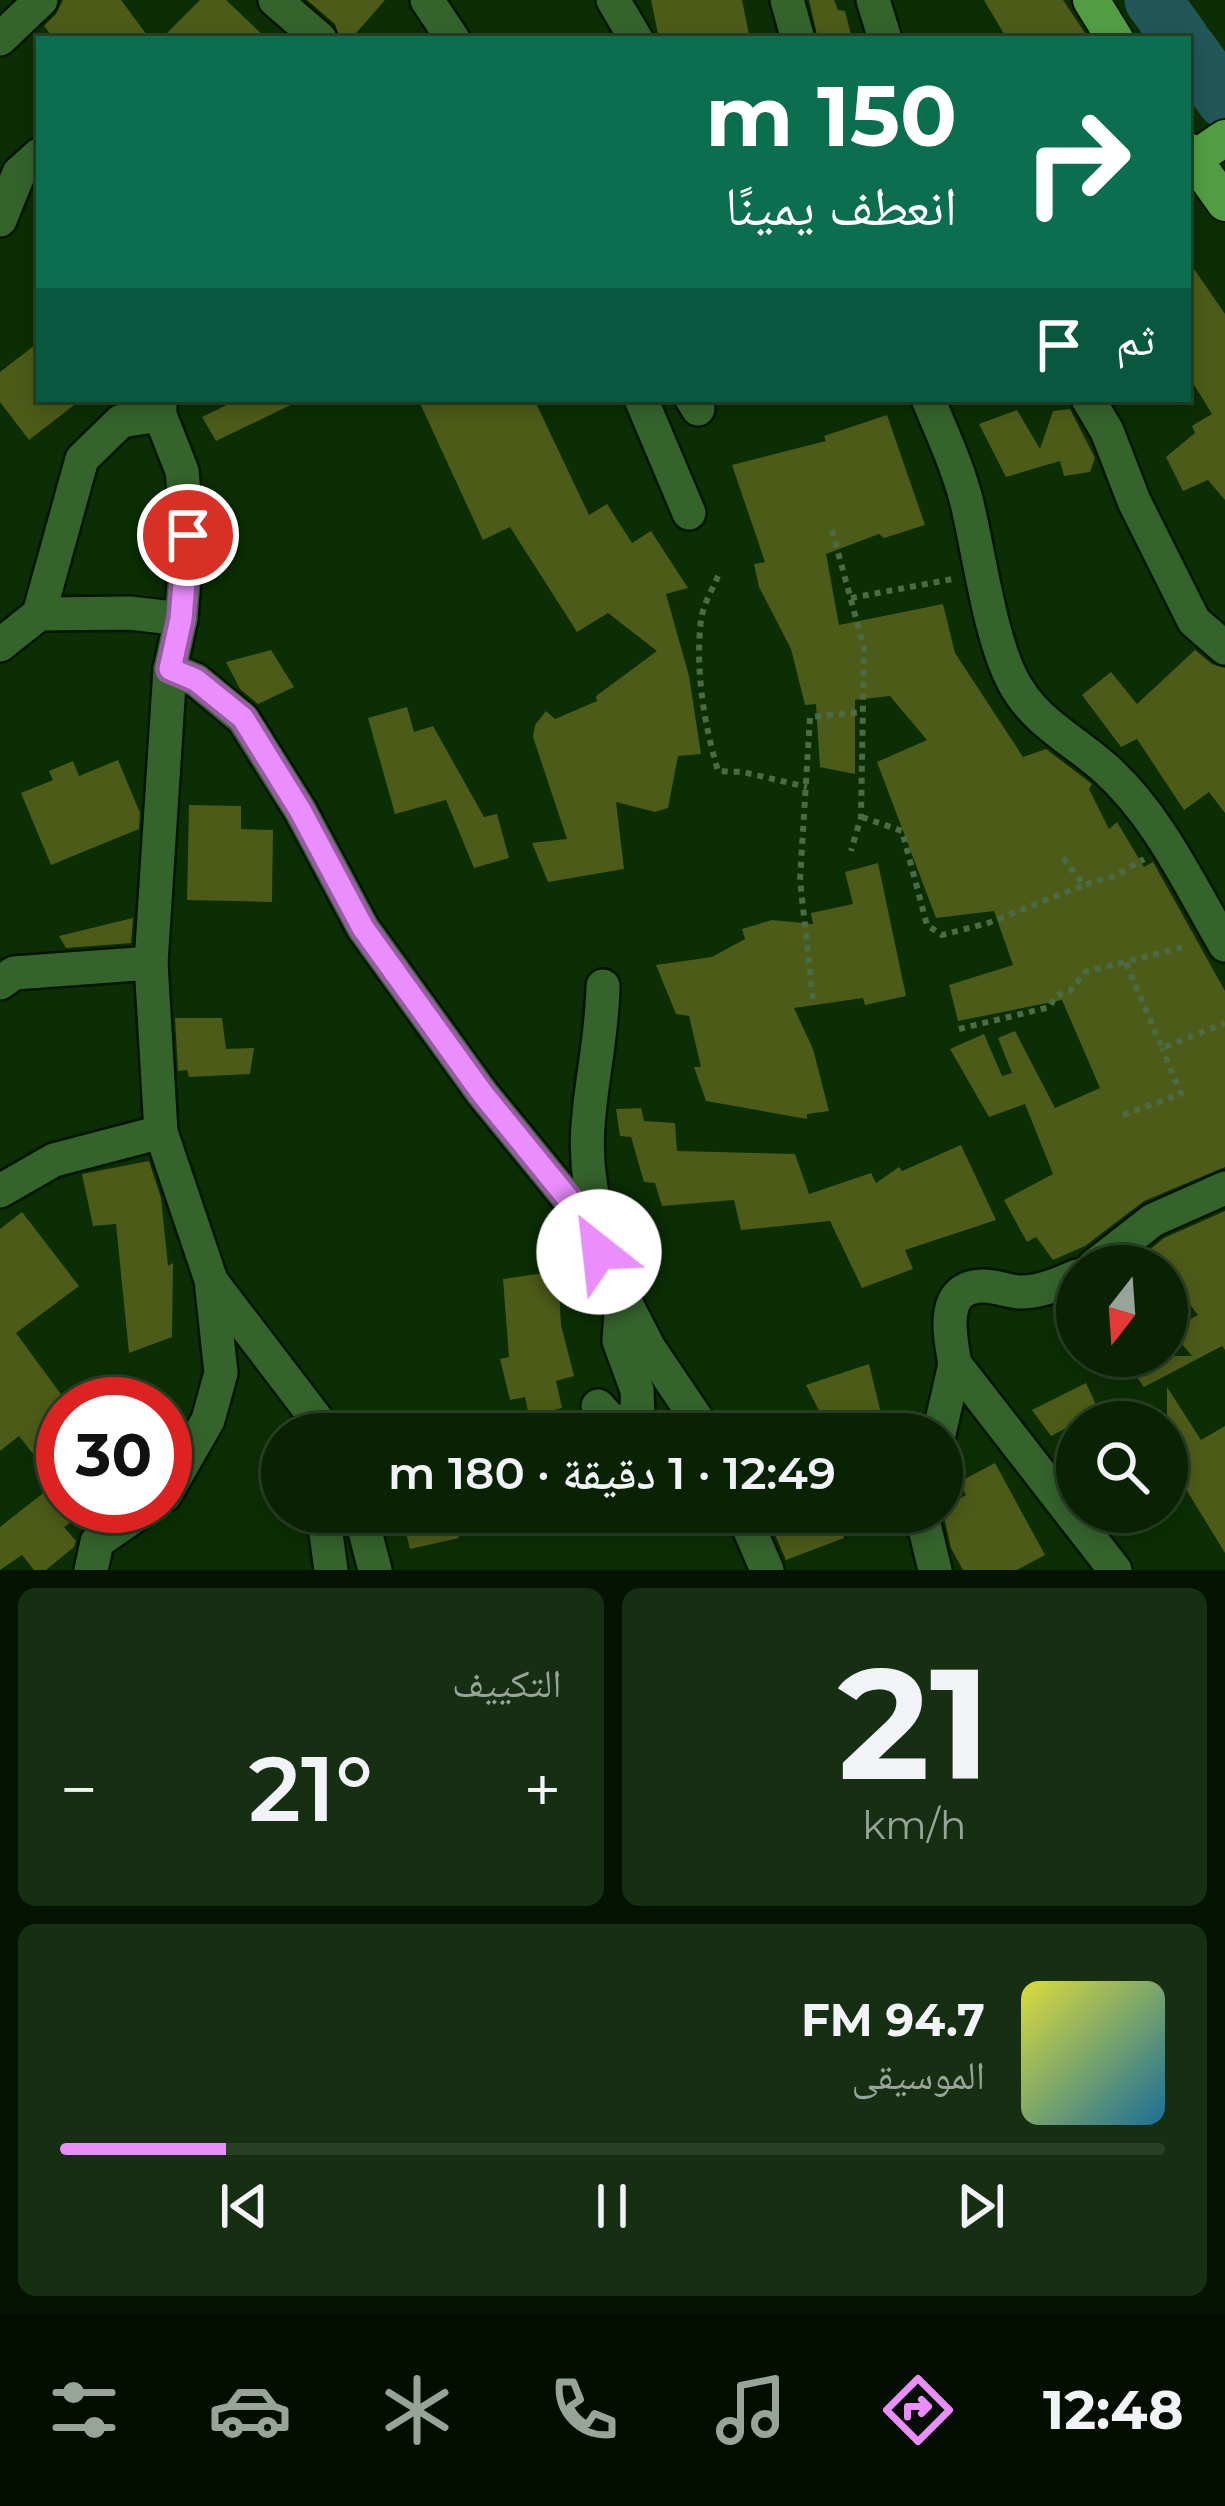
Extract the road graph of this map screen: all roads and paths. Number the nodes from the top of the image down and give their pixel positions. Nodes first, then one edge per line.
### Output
1 (40, 0) edge
2 (275, 0) edge
3 (427, 0) edge
4 (613, 0) edge
5 (787, 0) edge
6 (872, 0) edge
7 (1091, 0) edge
8 (317, 36) edge
9 (451, 36) edge
10 (634, 36) edge
11 (797, 36) edge
12 (884, 36) edge
13 (1113, 36) edge
14 (0, 39) edge
15 (1225, 138) edge
16 (1191, 155) edge
17 (36, 158) edge
18 (1225, 202) edge
19 (0, 220) edge
20 (642, 402) edge
21 (929, 402) edge
22 (1090, 402) edge
23 (160, 407) edge
24 (689, 513) dead end
25 (832, 530) dead end
26 (983, 574) junction
27 (718, 575) dead end
28 (851, 598) junction
29 (39, 614) junction
30 (181, 619) junction
31 (0, 645) edge
32 (1225, 648) edge
33 (170, 669) junction
34 (863, 712) junction
35 (807, 787) junction
36 (861, 817) junction
37 (1168, 845) junction
38 (850, 850) dead end
39 (1064, 858) dead end
40 (1084, 886) junction
41 (1223, 941) edge
42 (151, 963) junction
43 (1126, 963) junction
44 (0, 983) edge
45 (603, 986) dead end
46 (813, 999) dead end
47 (1225, 1022) edge
48 (959, 1030) dead end
49 (1162, 1048) junction
50 (1123, 1115) dead end
51 (161, 1132) junction
52 (1225, 1188) edge
53 (0, 1191) edge
54 (1121, 1245) edge
55 (599, 1252) junction
56 (211, 1280) junction
57 (1056, 1285) edge
58 (622, 1297) junction
59 (955, 1364) junction
60 (598, 1406) dead end
61 (312, 1413) edge
62 (693, 1413) edge
63 (944, 1413) edge
64 (192, 1448) edge
65 (110, 1533) edge
66 (325, 1533) edge
67 (365, 1533) edge
68 (751, 1533) edge
69 (926, 1533) edge
70 (91, 1570) edge
71 (331, 1570) edge
72 (375, 1570) edge
73 (767, 1570) edge
74 (935, 1570) edge
75 (1115, 1570) edge

1 - 14 street
2 - 8 street
3 - 9 street
4 - 10 street
5 - 11 street
6 - 12 street
7 - 13 highway
15 - 16 highway
16 - 18 highway
17 - 19 street
20 - 24 street
21 - 26 street
22 - 32 street
23 - 29 street
23 - 30 street
25 - 28 path
26 - 28 path
26 - 37 street
27 - 35 path
28 - 34 path
29 - 30 street
29 - 31 street
30 - 33 street
33 - 42 street
33 - 55 street
34 - 35 path
34 - 36 path
35 - 46 path
36 - 38 path
36 - 40 path
37 - 40 path
37 - 41 street
39 - 40 path
41 - 43 path
42 - 44 street
42 - 51 street
43 - 48 path
43 - 49 path
45 - 55 street
47 - 49 path
49 - 50 path
51 - 53 street
51 - 56 street
52 - 54 street
55 - 58 street
56 - 61 street
56 - 64 street
57 - 59 street
58 - 60 street
58 - 62 street
59 - 63 street
59 - 75 street
65 - 70 street
66 - 71 street
67 - 72 street
68 - 73 street
69 - 74 street

